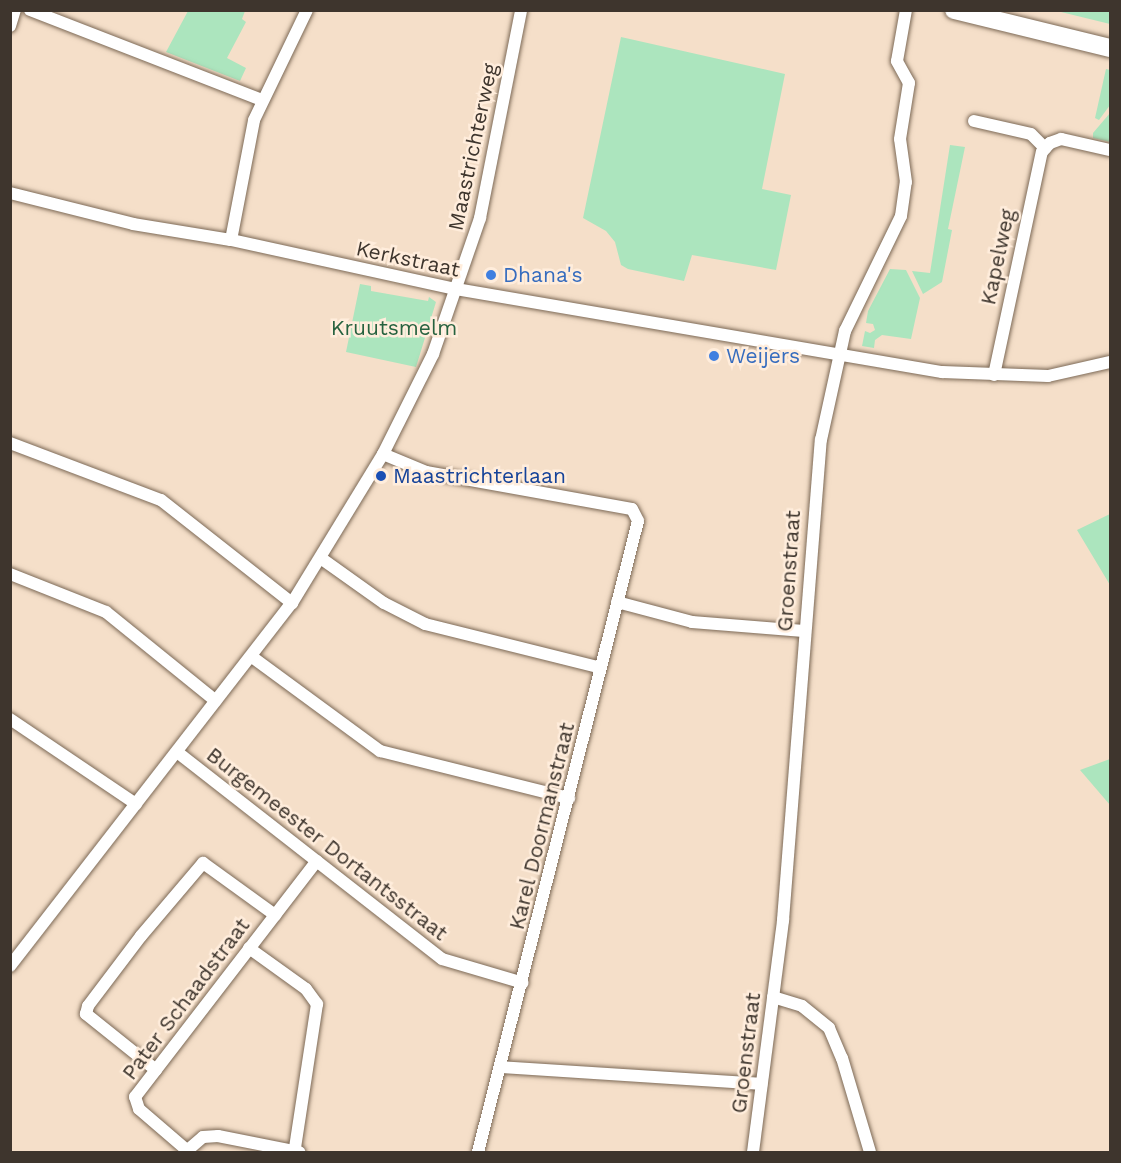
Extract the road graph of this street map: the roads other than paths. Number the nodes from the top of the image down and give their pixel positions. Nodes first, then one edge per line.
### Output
1 (15, 10) edge
2 (30, 10) edge
3 (307, 10) edge
4 (521, 10) edge
5 (906, 10) edge
6 (954, 10) edge
7 (10, 26) edge
8 (1110, 48) edge
9 (262, 100) junction
10 (974, 121) dead end
11 (1045, 148) junction
12 (1110, 150) edge
13 (10, 193) edge
14 (231, 240) junction
15 (456, 289) junction
16 (837, 354) junction
17 (1110, 362) edge
18 (994, 375) junction
19 (10, 443) edge
20 (383, 454) junction
21 (321, 559) junction
22 (10, 574) edge
23 (617, 602) junction
24 (292, 603) junction
25 (804, 631) junction
26 (252, 657) junction
27 (601, 668) junction
28 (216, 701) junction
29 (13, 724) edge
30 (177, 752) junction
31 (569, 798) junction
32 (136, 804) junction
33 (317, 861) junction
34 (275, 915) junction
35 (249, 948) junction
36 (10, 966) edge
37 (523, 982) junction
38 (773, 998) junction
39 (500, 1067) junction
40 (156, 1070) junction
41 (762, 1084) junction
42 (298, 1150) edge
43 (189, 1151) edge
44 (478, 1152) edge
45 (753, 1152) edge
46 (870, 1152) edge

1 - 7 street
2 - 9 street
3 - 9 street
4 - 15 street, Maastrichterweg
5 - 16 street, Groenstraat
6 - 8 street
9 - 14 street
10 - 11 street
11 - 12 street
11 - 18 street, Kapelweg
13 - 14 street, Kerkstraat
14 - 15 street, Kerkstraat
15 - 16 street, Kerkstraat
15 - 20 street
16 - 18 street, Kerkstraat
16 - 25 street, Groenstraat
17 - 18 street, Kerkstraat
19 - 24 street
20 - 21 street
20 - 23 street, Karel Doormanstraat
21 - 24 street
21 - 27 street
22 - 28 street
23 - 25 street
23 - 27 street, Karel Doormanstraat
24 - 26 street
25 - 38 street, Groenstraat
26 - 28 street
26 - 31 street
27 - 31 street, Karel Doormanstraat
28 - 30 street
29 - 32 street
30 - 32 street
30 - 33 street, Burgemeester Dortantsstraat
31 - 37 street, Karel Doormanstraat
32 - 36 street
33 - 34 street, Pater Schaadstraat
33 - 37 street, Burgemeester Dortantsstraat
34 - 35 street, Pater Schaadstraat
34 - 40 street
35 - 40 street, Pater Schaadstraat
35 - 42 street
37 - 39 street, Karel Doormanstraat
38 - 41 street, Groenstraat
38 - 46 street
39 - 41 street
39 - 44 street, Karel Doormanstraat
40 - 43 street, Pater Schaadstraat
41 - 45 street, Groenstraat
42 - 43 street

